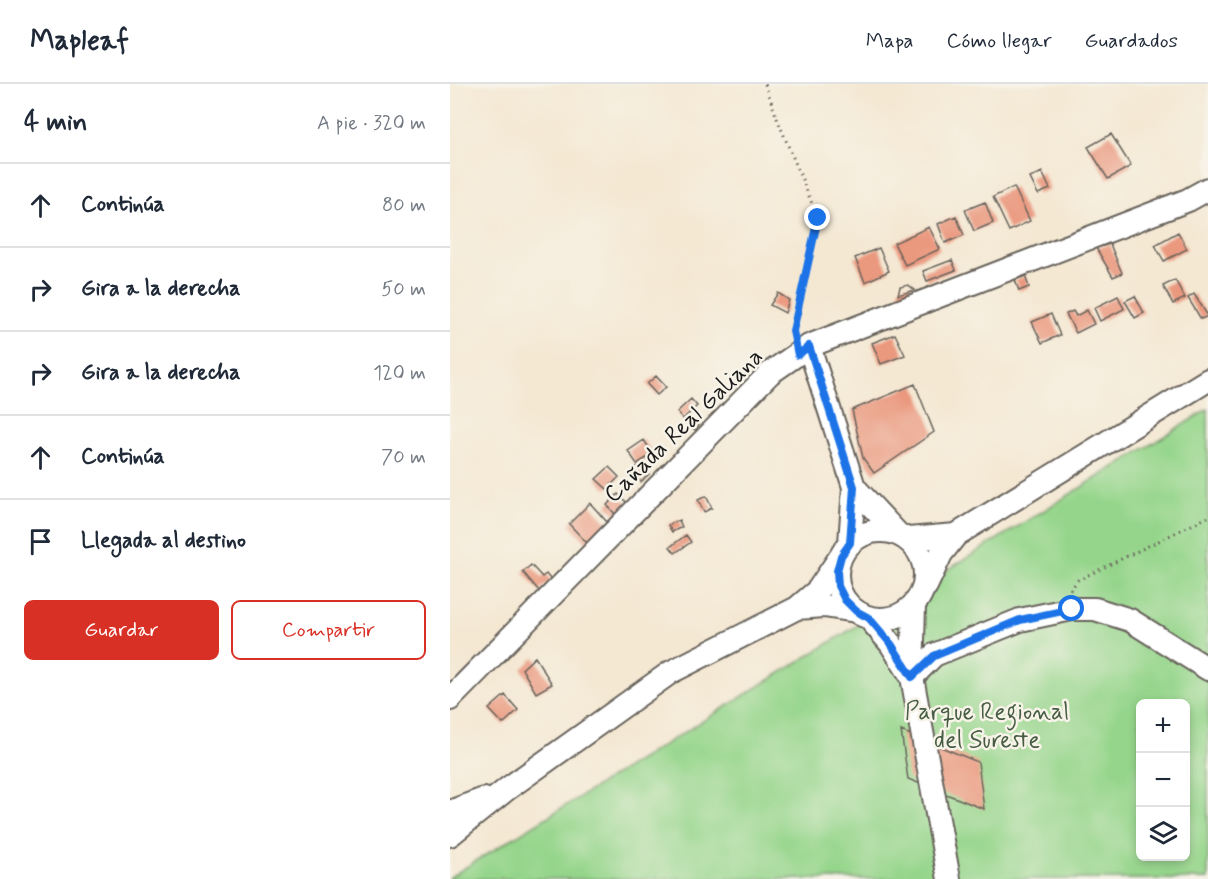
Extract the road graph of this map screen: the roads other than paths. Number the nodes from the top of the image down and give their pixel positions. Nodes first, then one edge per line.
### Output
1 (1208, 189) edge
2 (804, 351) junction
3 (1208, 380) edge
4 (854, 487) junction
5 (956, 535) junction
6 (902, 536) junction
7 (845, 550) junction
8 (918, 599) junction
9 (797, 608) junction
10 (862, 615) junction
11 (1208, 669) edge
12 (912, 677) junction
13 (450, 699) edge
14 (507, 789) junction
15 (450, 812) edge
16 (450, 825) edge
17 (450, 835) edge
18 (949, 879) edge

1 - 2 street, Cañada Real Galiana
2 - 4 street
2 - 13 street, Cañada Real Galiana
3 - 5 street
4 - 6 street
4 - 7 street
5 - 6 street
5 - 8 street
6 - 7 street
6 - 8 street
7 - 9 street
7 - 10 street
8 - 10 street
8 - 12 street
9 - 10 street
9 - 14 street
10 - 12 street
11 - 12 street
12 - 18 street
14 - 15 street
14 - 16 street
14 - 17 street

